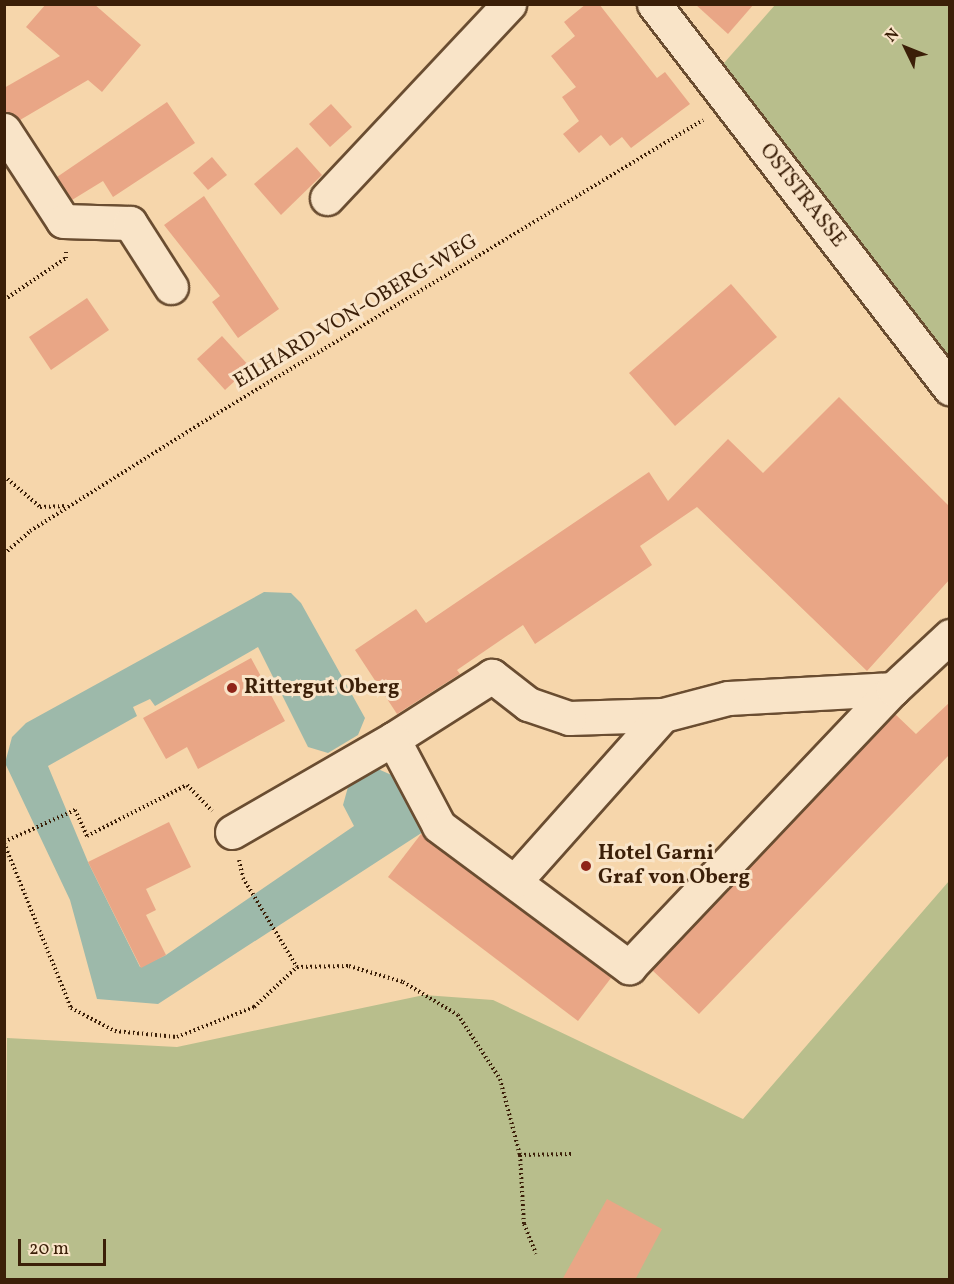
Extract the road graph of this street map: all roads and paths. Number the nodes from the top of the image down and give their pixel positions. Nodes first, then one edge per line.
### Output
1 (508, 4) edge
2 (654, 4) edge
3 (729, 104) junction
4 (4, 130) edge
5 (327, 198) dead end
6 (63, 221) junction
7 (171, 287) dead end
8 (4, 300) edge
9 (950, 388) edge
10 (4, 476) edge
11 (69, 506) junction
12 (4, 554) edge
13 (950, 636) edge
14 (893, 689) junction
15 (663, 716) junction
16 (393, 739) junction
17 (232, 832) joint
18 (4, 843) edge
19 (243, 878) dead end
20 (515, 881) junction
21 (297, 967) junction
22 (571, 1154) dead end
23 (520, 1155) junction
24 (536, 1254) dead end

1 - 5 street
2 - 3 street, OSTSTRASSE
3 - 9 street, OSTSTRASSE
3 - 11 path, EILHARD-VON-OBERG-WEG
4 - 6 street
6 - 7 street
6 - 8 path
10 - 11 path
11 - 12 path, EILHARD-VON-OBERG-WEG
13 - 14 street
14 - 15 street
14 - 20 street
15 - 16 street
15 - 20 street
16 - 17 street
16 - 20 street
17 - 18 path
18 - 21 path
19 - 21 path
21 - 23 path
22 - 23 path
23 - 24 path

